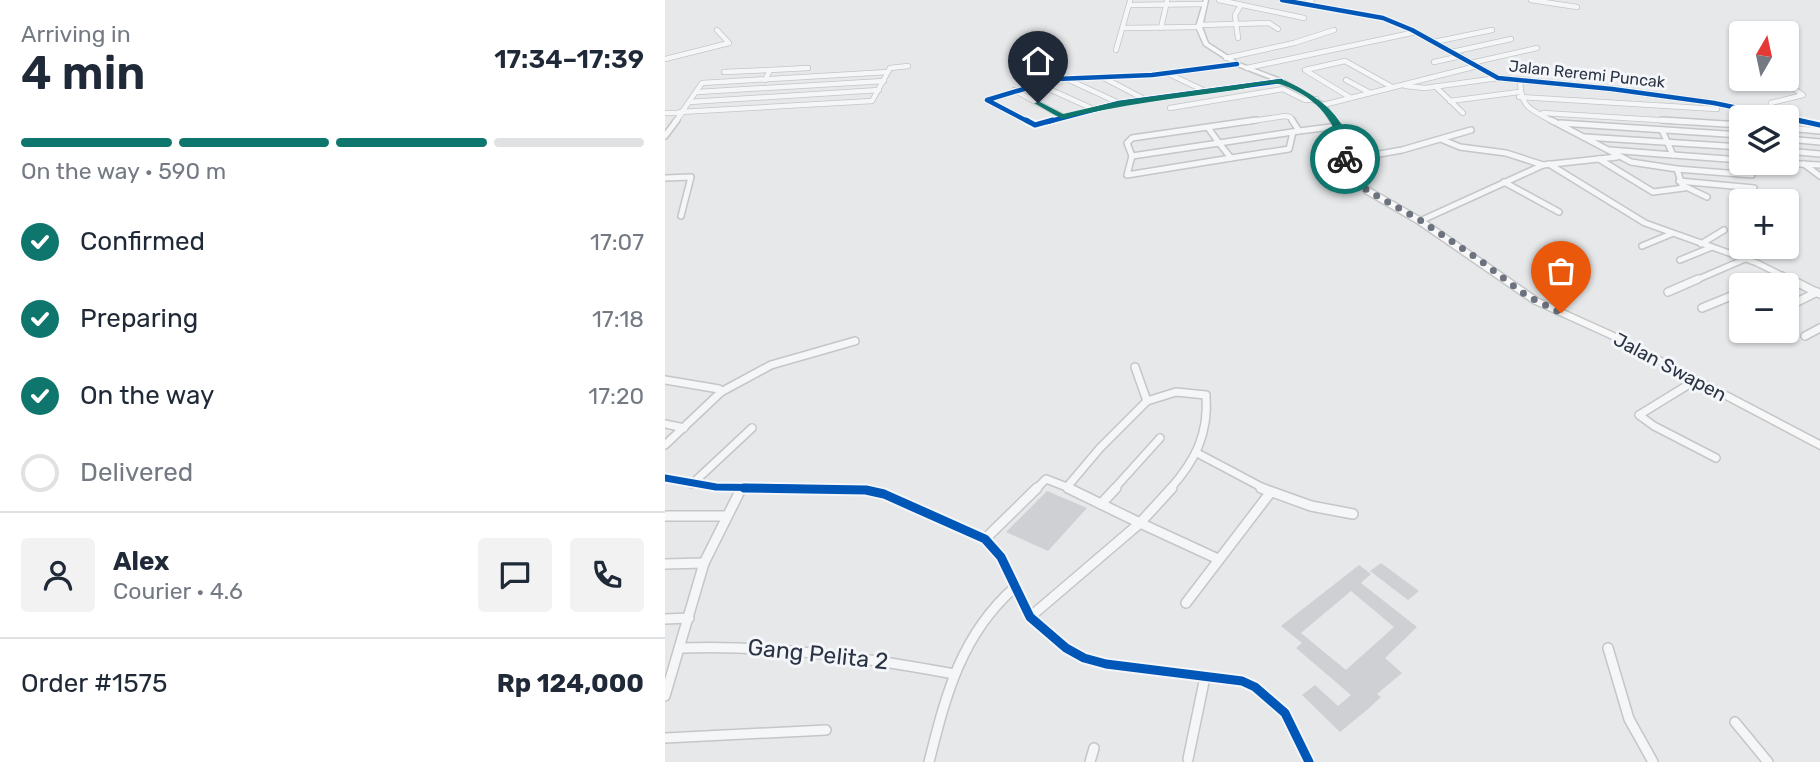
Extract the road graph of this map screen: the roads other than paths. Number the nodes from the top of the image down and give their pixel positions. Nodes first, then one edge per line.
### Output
1 (1219, 0) edge
2 (1282, 0) edge
3 (1312, 0) edge
4 (1531, 0) edge
5 (1130, 2) edge
6 (1167, 2) edge
7 (1205, 2) edge
8 (1304, 4) junction
9 (1241, 5) junction
10 (1577, 7) dead end
11 (1304, 18) dead end
12 (1236, 24) junction
13 (1199, 26) junction
14 (1123, 28) junction
15 (1161, 28) junction
16 (1278, 29) dead end
17 (717, 30) dead end
18 (1334, 30) dead end
19 (1492, 30) dead end
20 (1416, 32) junction
21 (1237, 38) dead end
22 (1511, 39) dead end
23 (1434, 42) junction
24 (1537, 48) dead end
25 (1116, 50) dead end
26 (1452, 52) junction
27 (1461, 57) junction
28 (1226, 58) junction
29 (665, 59) edge
30 (1434, 62) dead end
31 (1237, 64) junction
32 (1474, 64) junction
33 (908, 66) dead end
34 (808, 68) dead end
35 (1247, 68) junction
36 (770, 70) junction
37 (724, 72) dead end
38 (888, 72) junction
39 (1169, 74) junction
40 (1103, 77) junction
41 (1065, 78) junction
42 (1498, 78) junction
43 (765, 79) junction
44 (1346, 80) dead end
45 (1520, 80) junction
46 (884, 81) junction
47 (1281, 81) junction
48 (1038, 84) junction
49 (823, 85) junction
50 (1399, 85) junction
51 (1392, 87) junction
52 (1436, 87) junction
53 (760, 88) junction
54 (879, 90) junction
55 (1014, 90) junction
56 (1797, 91) edge
57 (697, 92) junction
58 (1205, 92) junction
59 (1370, 93) junction
60 (819, 94) junction
61 (1519, 94) junction
62 (756, 97) junction
63 (1351, 98) junction
64 (1147, 100) junction
65 (1450, 101) junction
66 (689, 102) junction
67 (1319, 102) junction
68 (1119, 103) junction
69 (812, 104) junction
70 (1771, 105) edge
71 (1715, 106) junction
72 (749, 108) junction
73 (1170, 108) dead end
74 (1729, 108) edge
75 (1091, 109) junction
76 (681, 112) junction
77 (665, 113) edge
78 (1463, 113) dead end
79 (1541, 113) junction
80 (1062, 116) junction
81 (1799, 120) edge
82 (1556, 123) junction
83 (1722, 123) junction
84 (1809, 123) junction
85 (1729, 124) edge
86 (1820, 125) edge
87 (1339, 126) junction
88 (1209, 129) junction
89 (1799, 129) edge
90 (1471, 130) dead end
91 (1662, 130) junction
92 (1296, 131) junction
93 (1817, 131) edge
94 (1727, 134) joint
95 (665, 136) edge
96 (1581, 137) junction
97 (1443, 139) junction
98 (1799, 140) edge
99 (1669, 142) junction
100 (1219, 143) junction
101 (1729, 146) edge
102 (1605, 150) junction
103 (1799, 152) edge
104 (1820, 154) edge
105 (1673, 155) junction
106 (1132, 156) junction
107 (1618, 157) junction
108 (1231, 158) junction
109 (1599, 159) junction
110 (1729, 159) edge
111 (1345, 160) junction
112 (1546, 164) junction
113 (1799, 164) edge
114 (1804, 164) junction
115 (1820, 165) edge
116 (1677, 169) junction
117 (1729, 172) edge
118 (1820, 176) edge
119 (665, 178) edge
120 (1679, 181) junction
121 (1504, 182) junction
122 (1684, 188) junction
123 (1754, 188) dead end
124 (1707, 197) dead end
125 (1559, 212) dead end
126 (681, 216) dead end
127 (1420, 220) junction
128 (1724, 230) dead end
129 (1671, 234) junction
130 (1701, 244) junction
131 (1642, 246) dead end
132 (1712, 247) junction
133 (1729, 253) edge
134 (1745, 259) joint
135 (1680, 260) dead end
136 (1777, 273) edge
137 (1799, 283) edge
138 (1668, 292) dead end
139 (1819, 293) edge
140 (1729, 297) edge
141 (1799, 302) edge
142 (1702, 308) dead end
143 (1820, 328) edge
144 (1805, 336) dead end
145 (855, 341) dead end
146 (1135, 368) dead end
147 (665, 380) edge
148 (1696, 380) junction
149 (721, 392) junction
150 (1147, 401) junction
151 (665, 424) edge
152 (684, 428) junction
153 (752, 428) dead end
154 (1160, 438) dead end
155 (665, 445) edge
156 (1820, 445) edge
157 (1199, 454) junction
158 (1716, 458) dead end
159 (665, 478) edge
160 (692, 484) junction
161 (1067, 487) junction
162 (741, 489) junction
163 (1269, 493) junction
164 (1101, 504) junction
165 (1353, 514) dead end
166 (665, 516) edge
167 (726, 516) junction
168 (1140, 523) junction
169 (985, 539) junction
170 (1218, 559) junction
171 (704, 563) junction
172 (665, 564) edge
173 (1014, 587) junction
174 (1186, 603) dead end
175 (1030, 617) junction
176 (689, 618) junction
177 (665, 619) edge
178 (681, 648) junction
179 (1608, 649) dead end
180 (954, 674) junction
181 (1205, 677) junction
182 (668, 680) edge
183 (665, 696) edge
184 (1735, 722) dead end
185 (825, 730) dead end
186 (665, 738) edge
187 (1094, 748) dead end
188 (1188, 759) dead end
189 (929, 762) edge
190 (1090, 762) edge
191 (1309, 762) edge
192 (1653, 762) edge
193 (1767, 762) edge

1 - 9 street
2 - 8 main road, Jalan Reremi Puncak
3 - 8 street
4 - 10 street
5 - 6 street
5 - 14 street
6 - 7 street
6 - 15 street
7 - 13 main road
8 - 20 main road, Jalan Reremi Puncak
9 - 11 street
9 - 12 street
12 - 13 street
12 - 16 street
12 - 21 street
13 - 15 street
13 - 28 main road, Jalan Swapen
14 - 15 street
14 - 25 street
17 - 29 street
18 - 28 street
19 - 23 street
20 - 23 main road, Jalan Reremi Puncak
20 - 35 street
22 - 26 street
23 - 26 main road, Jalan Reremi Puncak
24 - 32 street
26 - 27 main road, Jalan Reremi Puncak
27 - 30 street
27 - 32 main road, Jalan Reremi Puncak
28 - 31 main road, Jalan Swapen
31 - 35 main road, Jalan Swapen
31 - 39 street
32 - 42 main road, Jalan Reremi Puncak
32 - 50 street
33 - 38 street
34 - 36 street
35 - 47 main road, Jalan Swapen
36 - 37 street
36 - 43 street
38 - 43 street
38 - 46 street
39 - 40 street
39 - 58 street
40 - 41 street
40 - 64 street
41 - 48 street
41 - 68 street
42 - 45 main road, Jalan Reremi Puncak
42 - 52 street
43 - 53 street
43 - 57 street
44 - 59 street
45 - 61 street
45 - 71 main road, Jalan Reremi Puncak
46 - 49 street
46 - 54 street
47 - 58 street
47 - 67 main road, Jalan Swapen
48 - 55 street
48 - 75 street
49 - 53 street
49 - 60 street
50 - 51 street
50 - 52 street
51 - 59 street
51 - 63 street
52 - 65 street
53 - 57 street
53 - 62 street
54 - 60 street
54 - 69 street
55 - 80 street
55 - 80 street
56 - 70 street
57 - 66 street
58 - 64 street
59 - 63 street
60 - 62 street
60 - 69 street
61 - 65 street
61 - 71 street
61 - 79 street
62 - 66 street
62 - 72 street
63 - 67 street
64 - 68 street
65 - 78 street
66 - 76 street
67 - 73 street
67 - 87 main road, Jalan Swapen
68 - 75 street
69 - 72 street
71 - 74 main road, Jalan Reremi Puncak
71 - 83 street
72 - 76 street
75 - 80 street
76 - 77 street
76 - 95 street
79 - 82 street
79 - 83 street
81 - 84 main road, Jalan Reremi Puncak
82 - 91 street
82 - 96 street
83 - 85 street
83 - 94 street
84 - 86 main road, Jalan Reremi Puncak
84 - 93 street
87 - 92 street
87 - 111 main road, Jalan Swapen
88 - 92 street
88 - 100 street
88 - 106 street
89 - 93 street
90 - 97 street
91 - 94 street
91 - 99 street
92 - 100 street
92 - 108 street
93 - 98 street
96 - 99 street
96 - 102 street
97 - 111 street
97 - 112 street
99 - 101 street
99 - 105 street
100 - 106 street
100 - 108 street
102 - 105 street
102 - 107 street
103 - 104 street
105 - 110 street
106 - 108 street
107 - 109 street
107 - 116 street
109 - 112 street
109 - 122 street
111 - 127 main road, Jalan Swapen
112 - 121 street
112 - 129 street
113 - 114 street
114 - 115 street
114 - 118 street
116 - 117 street
116 - 120 street
119 - 126 street
120 - 122 street
120 - 123 street
121 - 125 street
121 - 127 street
122 - 124 street
127 - 148 main road, Jalan Swapen
128 - 130 street
129 - 130 street
129 - 131 street
130 - 132 street
132 - 133 street
132 - 135 street
134 - 136 street
134 - 138 street
137 - 139 street
139 - 141 street
140 - 142 street
143 - 144 street
145 - 149 street
146 - 150 street
147 - 149 street
148 - 156 main road, Jalan Swapen
148 - 158 street
149 - 152 street
150 - 157 street
150 - 161 street
151 - 152 street
152 - 155 street
153 - 160 street
154 - 164 street
157 - 163 street
157 - 168 street
159 - 160 street
160 - 162 street
161 - 164 street
161 - 169 street
162 - 167 street
162 - 169 street
163 - 165 street
163 - 170 street
164 - 168 street
166 - 167 street
167 - 171 street
168 - 170 street
168 - 175 street
169 - 173 street
170 - 174 street
171 - 172 street
171 - 176 street
173 - 175 street
173 - 180 street
175 - 181 street
176 - 177 street
176 - 178 street
178 - 180 street, Gang Pelita 2
178 - 182 street
179 - 192 street
180 - 189 street
181 - 188 street
181 - 191 street
182 - 183 street
184 - 193 street
185 - 186 street
187 - 190 street

